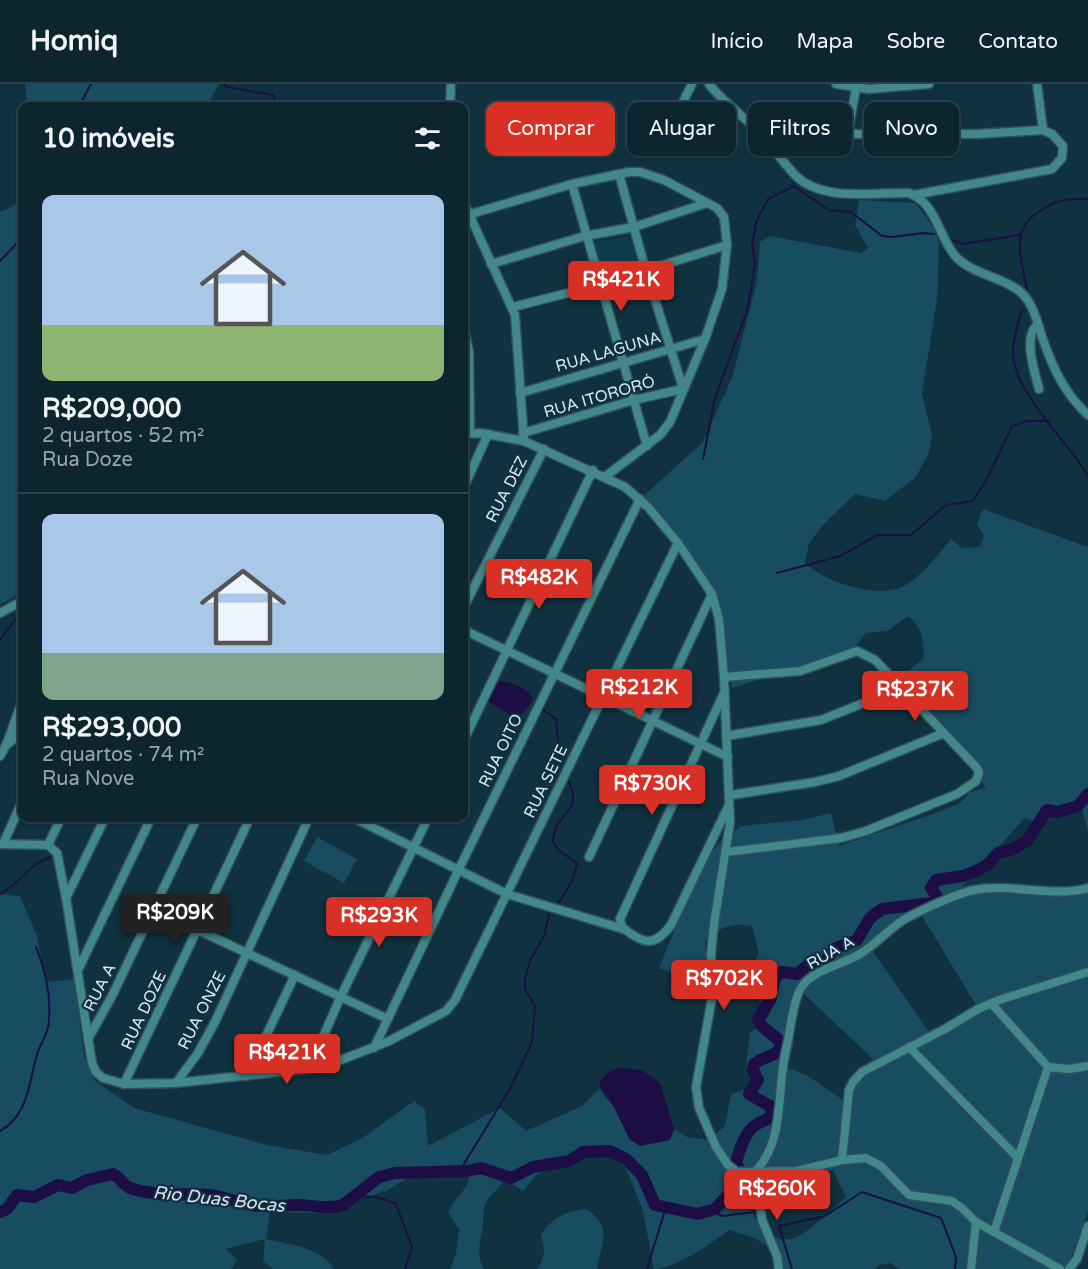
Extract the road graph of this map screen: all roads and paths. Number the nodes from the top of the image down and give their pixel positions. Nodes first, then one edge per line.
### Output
1 (451, 84) edge
2 (692, 84) edge
3 (709, 84) edge
4 (836, 84) edge
5 (929, 84) edge
6 (1037, 84) edge
7 (883, 85) edge
8 (856, 88) junction
9 (450, 102) edge
10 (683, 102) edge
11 (1043, 130) junction
12 (619, 174) junction
13 (572, 184) junction
14 (914, 195) junction
15 (707, 203) junction
16 (468, 214) edge
17 (468, 219) edge
18 (634, 227) junction
19 (585, 236) junction
20 (727, 245) junction
21 (491, 264) junction
22 (646, 271) junction
23 (599, 285) junction
24 (513, 307) junction
25 (1038, 324) junction
26 (705, 339) junction
27 (468, 347) edge
28 (671, 348) junction
29 (623, 362) junction
30 (683, 388) junction
31 (1039, 389) dead end
32 (468, 392) edge
33 (520, 393) junction
34 (634, 400) junction
35 (1088, 415) edge
36 (468, 434) edge
37 (488, 434) junction
38 (524, 437) junction
39 (647, 446) junction
40 (544, 449) junction
41 (593, 470) junction
42 (606, 476) junction
43 (468, 478) edge
44 (639, 499) junction
45 (678, 543) junction
46 (712, 594) junction
47 (468, 599) edge
48 (18, 602) edge
49 (0, 613) edge
50 (468, 632) edge
51 (505, 650) junction
52 (554, 674) junction
53 (724, 677) junction
54 (901, 688) junction
55 (725, 691) junction
56 (603, 697) junction
57 (18, 712) edge
58 (653, 721) junction
59 (468, 731) edge
60 (944, 733) junction
61 (18, 735) edge
62 (726, 736) junction
63 (8, 744) junction
64 (700, 744) junction
65 (0, 756) edge
66 (728, 757) junction
67 (731, 799) junction
68 (18, 810) edge
69 (59, 822) edge
70 (103, 822) edge
71 (150, 822) edge
72 (195, 822) edge
73 (248, 822) edge
74 (307, 822) edge
75 (372, 822) edge
76 (426, 822) edge
77 (1, 844) edge
78 (48, 845) junction
79 (414, 848) junction
80 (727, 852) junction
81 (589, 857) dead end
82 (459, 869) junction
83 (1088, 888) edge
84 (507, 894) junction
85 (66, 898) junction
86 (155, 910) junction
87 (198, 929) junction
88 (627, 931) junction
89 (246, 951) junction
90 (78, 970) junction
91 (1088, 972) edge
92 (295, 975) junction
93 (341, 996) junction
94 (991, 1003) junction
95 (388, 1019) junction
96 (88, 1039) junction
97 (909, 1047) junction
98 (374, 1048) junction
99 (1088, 1066) edge
100 (1048, 1067) junction
101 (309, 1069) junction
102 (247, 1076) junction
103 (176, 1083) junction
104 (124, 1084) junction
105 (1017, 1157) junction
106 (842, 1160) junction
107 (756, 1171) junction
108 (976, 1222) junction
109 (1088, 1226) edge
110 (993, 1232) junction
111 (779, 1269) edge
112 (971, 1269) edge
113 (1060, 1269) edge
114 (1069, 1269) edge

1 - 9 street
2 - 10 street
3 - 14 street
4 - 8 street
5 - 7 street
6 - 11 street
7 - 8 street
8 - 11 street
11 - 14 street
12 - 13 street
12 - 15 street
12 - 18 street
13 - 16 street
13 - 19 street
14 - 25 street
15 - 18 street
15 - 20 street
17 - 21 street
18 - 19 street
18 - 22 street
19 - 21 street
19 - 23 street
20 - 22 street
20 - 26 street
21 - 24 street
22 - 23 street
22 - 28 street
23 - 24 street
23 - 29 street
24 - 33 street
25 - 31 street
25 - 35 street
26 - 28 street, RUA LAGUNA
26 - 30 street
27 - 32 street
28 - 29 street, RUA LAGUNA
28 - 30 street
29 - 33 street, RUA LAGUNA
29 - 34 street
30 - 34 street, RUA ITORORÓ
30 - 39 street
33 - 38 street
34 - 38 street, RUA ITORORÓ
34 - 39 street
36 - 37 street
37 - 38 street
37 - 43 street
38 - 40 street
39 - 42 street
40 - 41 street
40 - 47 street, RUA DEZ
41 - 42 street
41 - 51 street
42 - 44 street
44 - 45 street
44 - 52 street, RUA OITO
45 - 46 street
45 - 56 street, RUA SETE
46 - 53 street
46 - 58 street
48 - 49 street
50 - 51 street
51 - 52 street
51 - 59 street
52 - 56 street
52 - 82 street, RUA OITO
53 - 54 street
53 - 55 street
54 - 60 street
54 - 62 street
55 - 62 street
55 - 64 street
56 - 58 street
56 - 84 street, RUA SETE
57 - 63 street
58 - 64 street
58 - 81 street
60 - 67 street
60 - 80 street
61 - 63 street
62 - 66 street
63 - 65 street
64 - 66 street
64 - 88 street
66 - 67 street
67 - 80 street
67 - 88 street
68 - 77 street
69 - 78 street
70 - 85 street
71 - 90 street
72 - 86 street, RUA A
73 - 87 street, RUA DOZE
74 - 89 street, RUA ONZE
75 - 79 street
76 - 79 street
77 - 78 street
78 - 85 street
79 - 82 street
79 - 93 street
80 - 107 street
82 - 84 street
82 - 95 street, RUA OITO
83 - 107 street, RUA A
84 - 88 street
84 - 98 street, RUA SETE
85 - 90 street
86 - 87 street
86 - 96 street, RUA A
87 - 89 street
87 - 104 street, RUA DOZE
89 - 92 street
89 - 103 street, RUA ONZE
90 - 96 street
91 - 94 street
92 - 93 street
92 - 102 street
93 - 95 street
93 - 101 street
94 - 97 street
94 - 100 street
95 - 98 street, RUA OITO
96 - 104 street
97 - 105 street
97 - 106 street
98 - 101 street
99 - 100 street
100 - 105 street
101 - 102 street
102 - 103 street
103 - 104 street
105 - 110 street
106 - 107 street
106 - 108 street
107 - 111 street
108 - 110 street
108 - 112 street
109 - 114 street
110 - 113 street

